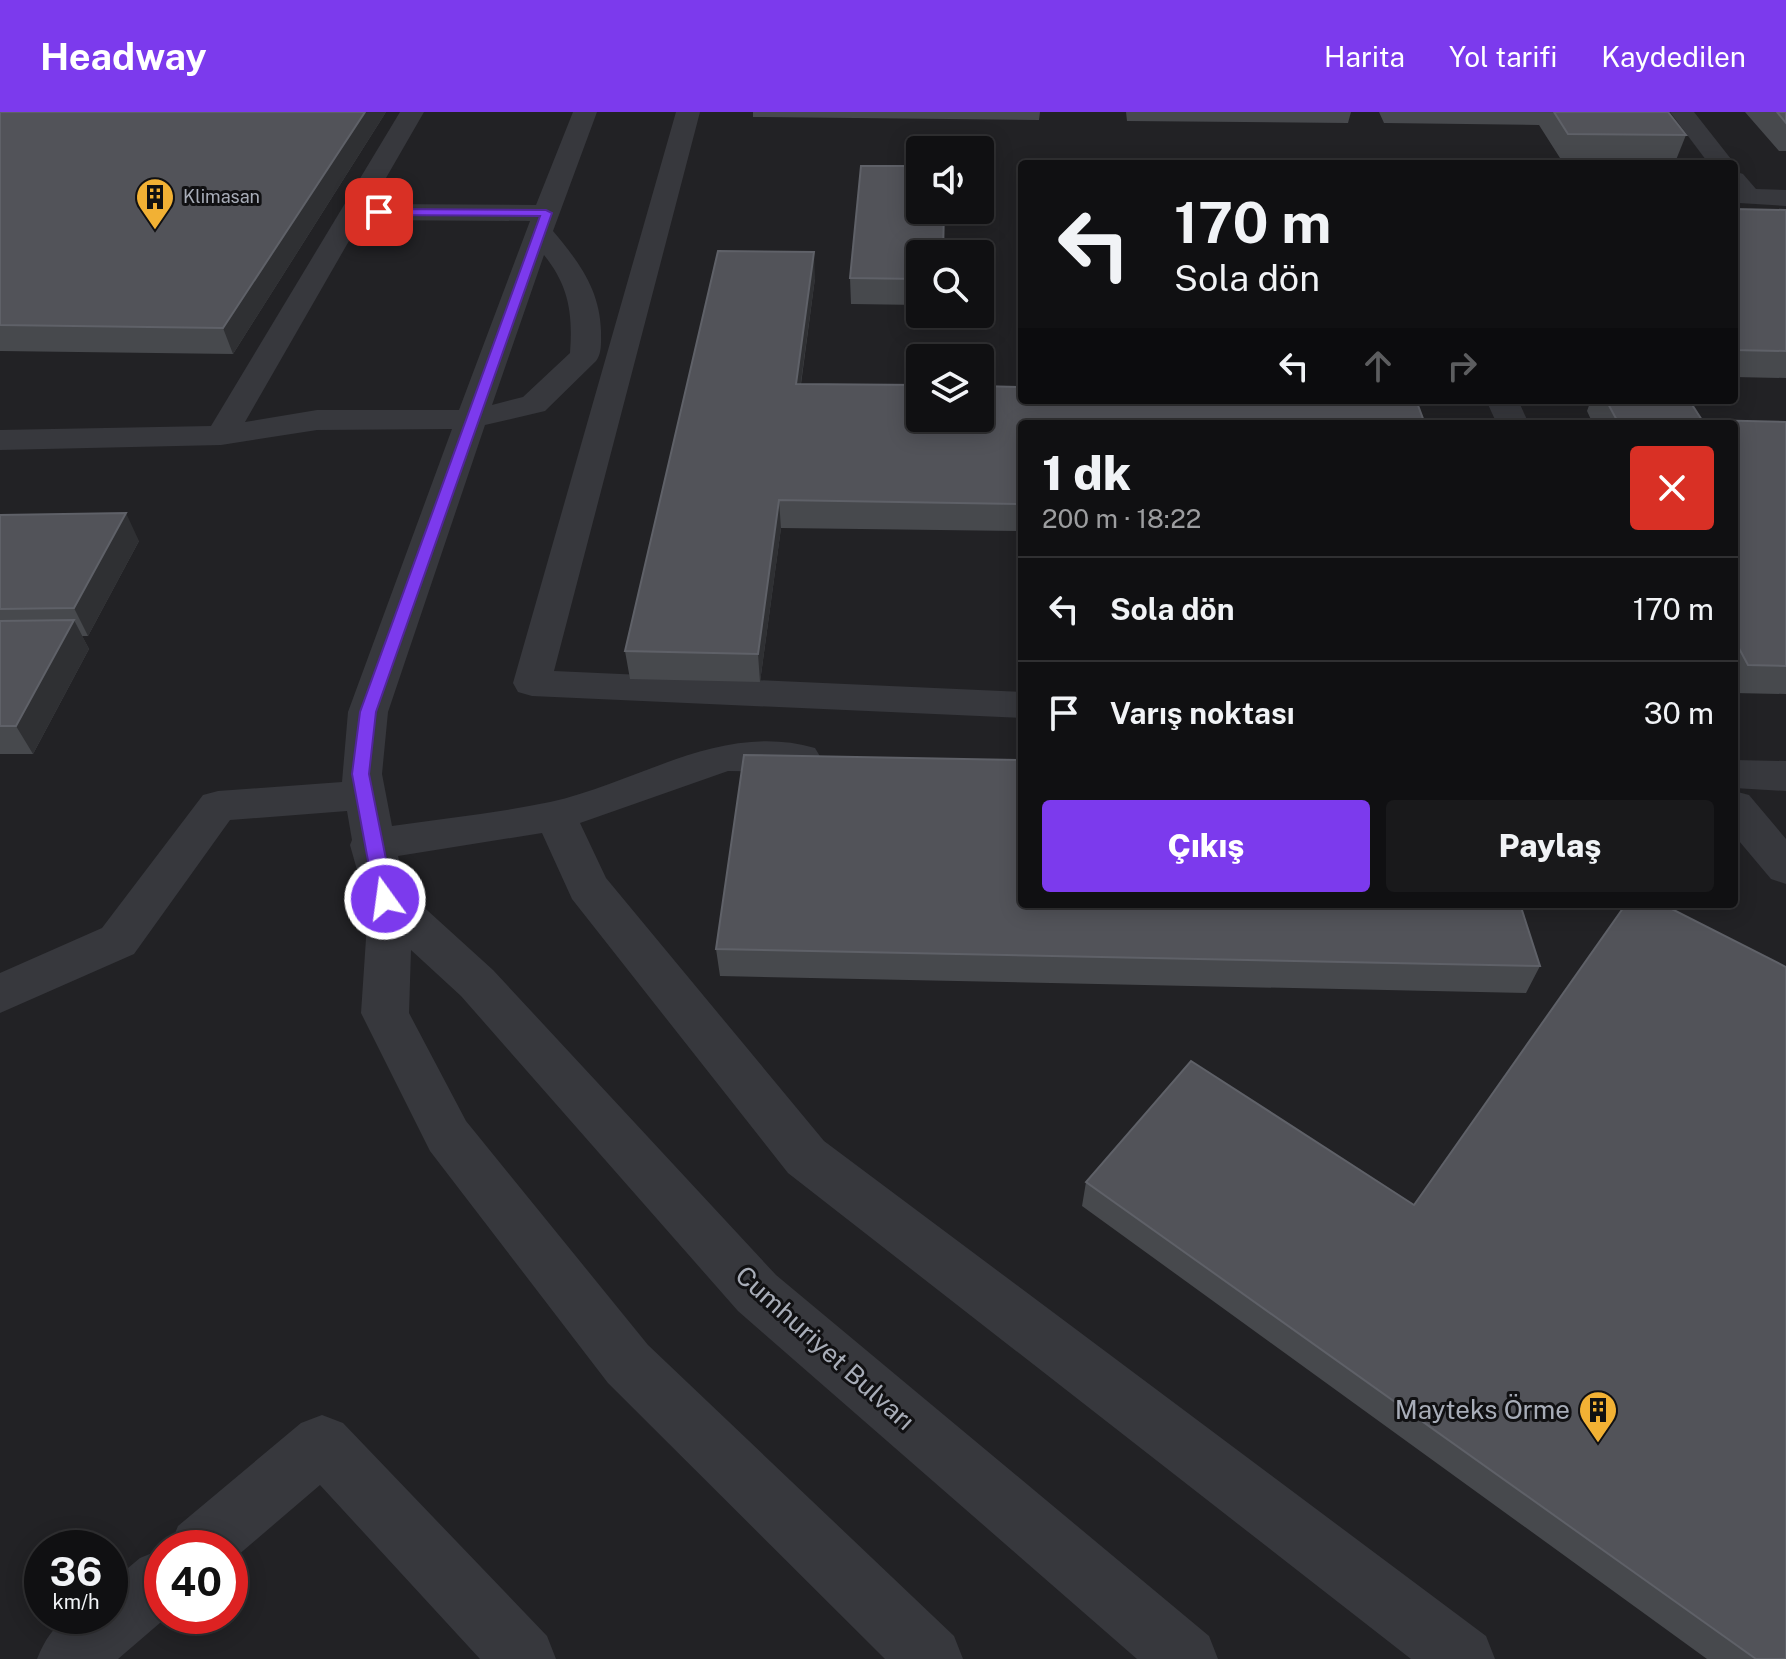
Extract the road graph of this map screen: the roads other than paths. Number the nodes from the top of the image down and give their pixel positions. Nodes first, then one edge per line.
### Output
1 (412, 112) edge
2 (585, 112) edge
3 (688, 112) edge
4 (1682, 112) edge
5 (1719, 160) edge
6 (1739, 191) edge
7 (1786, 198) edge
8 (351, 212) junction
9 (543, 222) junction
10 (466, 434) junction
11 (221, 435) junction
12 (0, 440) edge
13 (1018, 705) edge
14 (835, 759) edge
15 (1738, 774) edge
16 (1786, 776) edge
17 (364, 795) junction
18 (1738, 811) edge
19 (555, 816) junction
20 (371, 845) junction
21 (1786, 868) edge
22 (391, 905) junction
23 (0, 994) edge
24 (221, 1530) edge
25 (144, 1595) edge
26 (69, 1659) edge
27 (524, 1659) edge
28 (931, 1659) edge
29 (1186, 1659) edge
30 (1463, 1659) edge

1 - 8 street
2 - 9 street, Cumhuriyet Bulvarı
3 - 13 street
4 - 5 street
6 - 7 street
8 - 9 street
8 - 11 street
9 - 10 street, Cumhuriyet Bulvarı
9 - 10 street
10 - 11 street
10 - 17 street, Cumhuriyet Bulvarı
11 - 12 street
14 - 19 street
15 - 16 street
17 - 20 street, Cumhuriyet Bulvarı
17 - 23 street
18 - 21 street
19 - 20 street
19 - 30 street
20 - 22 street, Cumhuriyet Bulvarı
22 - 28 street, Cumhuriyet Bulvarı
22 - 29 street, Cumhuriyet Bulvarı
24 - 27 street
25 - 26 street

